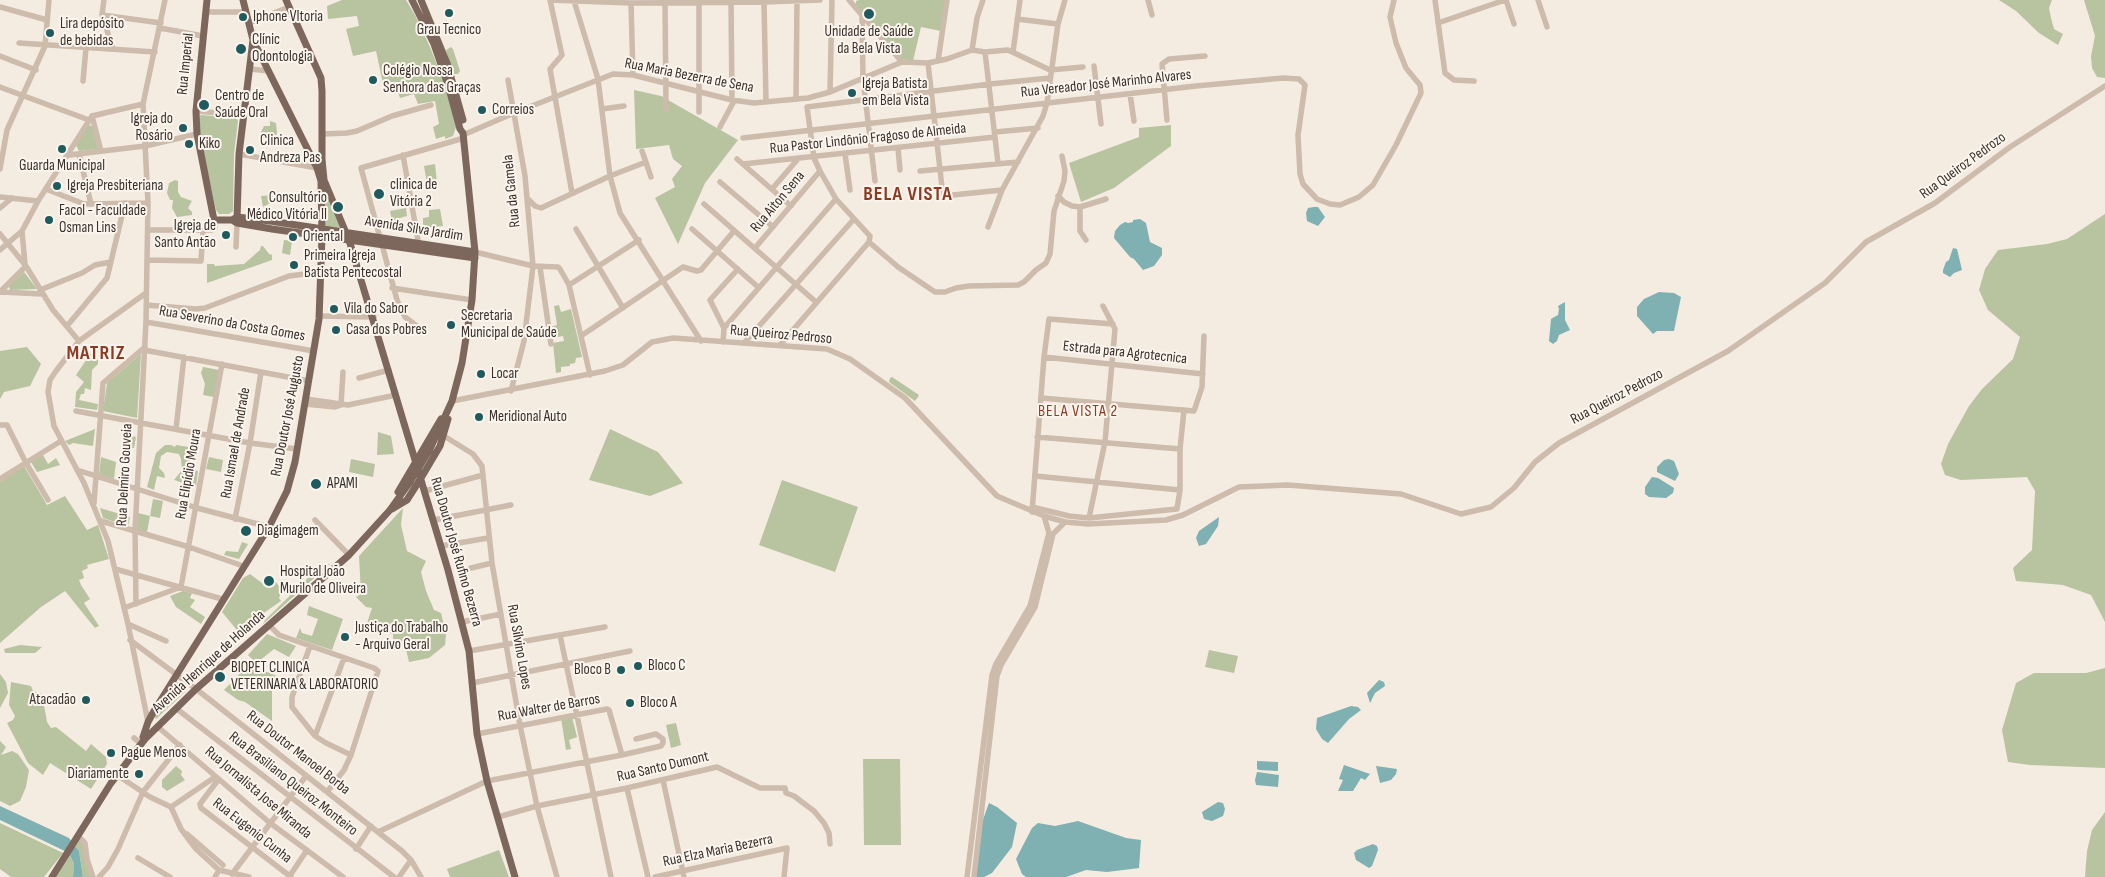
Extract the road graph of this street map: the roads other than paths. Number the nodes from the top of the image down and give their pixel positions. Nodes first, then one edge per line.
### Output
1 (50, 0) edge
2 (104, 0) edge
3 (165, 0) edge
4 (207, 0) edge
5 (243, 0) edge
6 (412, 0) edge
7 (421, 0) edge
8 (550, 0) edge
9 (807, 0) edge
10 (820, 0) edge
11 (832, 0) edge
12 (845, 0) edge
13 (850, 0) edge
14 (948, 0) edge
15 (983, 0) edge
16 (1020, 0) edge
17 (1065, 0) edge
18 (1148, 0) edge
19 (1394, 0) edge
20 (1435, 0) edge
21 (1506, 0) edge
22 (1538, 0) edge
23 (574, 1) junction
24 (708, 1) edge
25 (797, 1) edge
26 (699, 2) junction
27 (731, 2) junction
28 (764, 2) junction
29 (631, 3) junction
30 (666, 3) junction
31 (287, 4) edge
32 (0, 7) edge
33 (206, 12) junction
34 (246, 12) junction
35 (102, 14) junction
36 (1152, 15) dead end
37 (862, 16) junction
38 (1017, 19) junction
39 (47, 20) junction
40 (249, 23) junction
41 (1438, 23) junction
42 (1058, 24) junction
43 (1514, 24) dead end
44 (161, 26) junction
45 (1547, 27) dead end
46 (832, 29) junction
47 (862, 29) junction
48 (203, 36) junction
49 (253, 40) junction
50 (19, 43) dead end
51 (45, 46) junction
52 (86, 48) junction
53 (112, 49) junction
54 (972, 50) junction
55 (155, 52) junction
56 (985, 52) junction
57 (1013, 52) junction
58 (0, 56) edge
59 (1205, 56) dead end
60 (938, 61) junction
61 (902, 62) junction
62 (928, 63) junction
63 (1094, 66) dead end
64 (1083, 67) dead end
65 (36, 70) junction
66 (250, 70) junction
67 (1050, 70) junction
68 (269, 72) junction
69 (633, 75) junction
70 (1050, 78) junction
71 (598, 79) junction
72 (863, 79) junction
73 (508, 80) dead end
74 (83, 81) dead end
75 (1474, 81) dead end
76 (666, 82) junction
77 (990, 84) junction
78 (2105, 86) edge
79 (0, 87) edge
80 (699, 90) junction
81 (1164, 90) junction
82 (830, 92) junction
83 (931, 92) junction
84 (1130, 94) junction
85 (23, 95) junction
86 (556, 96) junction
87 (1098, 98) junction
88 (796, 99) junction
89 (866, 99) junction
90 (733, 100) junction
91 (766, 102) junction
92 (1047, 102) junction
93 (143, 104) junction
94 (431, 105) dead end
95 (624, 106) dead end
96 (602, 109) junction
97 (666, 109) dead end
98 (993, 110) junction
99 (196, 111) junction
100 (699, 112) dead end
101 (514, 113) junction
102 (243, 115) junction
103 (934, 117) junction
104 (90, 118) junction
105 (1167, 120) dead end
106 (1134, 121) dead end
107 (869, 124) junction
108 (1101, 124) dead end
109 (720, 127) dead end
110 (1038, 128) junction
111 (810, 130) junction
112 (197, 134) junction
113 (323, 134) junction
114 (463, 135) junction
115 (995, 135) junction
116 (742, 138) dead end
117 (936, 144) junction
118 (145, 146) junction
119 (898, 148) junction
120 (101, 151) junction
121 (642, 151) dead end
122 (871, 151) junction
123 (79, 154) junction
124 (239, 154) junction
125 (845, 154) junction
126 (68, 155) junction
127 (403, 155) junction
128 (1062, 156) dead end
129 (814, 158) junction
130 (322, 159) junction
131 (737, 159) dead end
132 (313, 160) junction
133 (797, 160) junction
134 (646, 162) junction
135 (1018, 162) junction
136 (998, 163) junction
137 (743, 164) junction
138 (320, 168) junction
139 (0, 169) edge
140 (900, 170) dead end
141 (940, 170) junction
142 (820, 171) junction
143 (920, 172) dead end
144 (610, 176) junction
145 (652, 176) dead end
146 (323, 181) junction
147 (875, 181) dead end
148 (720, 182) dead end
149 (46, 189) junction
150 (772, 189) junction
151 (850, 190) dead end
152 (1002, 190) junction
153 (572, 193) junction
154 (1058, 196) junction
155 (0, 197) edge
156 (12, 198) junction
157 (527, 198) junction
158 (836, 199) junction
159 (1106, 199) dead end
160 (38, 201) junction
161 (124, 203) junction
162 (148, 203) junction
163 (91, 204) junction
164 (704, 204) dead end
165 (791, 206) junction
166 (1080, 207) junction
167 (0, 208) edge
168 (854, 219) junction
169 (214, 220) junction
170 (235, 220) junction
171 (773, 227) junction
172 (988, 227) dead end
173 (576, 229) dead end
174 (692, 229) dead end
175 (148, 230) junction
176 (734, 230) junction
177 (22, 231) junction
178 (203, 231) junction
179 (322, 232) junction
180 (347, 232) junction
181 (0, 234) edge
182 (349, 240) junction
183 (380, 240) junction
184 (639, 240) junction
185 (1086, 240) dead end
186 (870, 242) junction
187 (8, 244) junction
188 (419, 246) junction
189 (236, 247) dead end
190 (755, 248) junction
191 (0, 250) edge
192 (716, 250) junction
193 (475, 255) junction
194 (147, 260) junction
195 (110, 262) junction
196 (26, 266) junction
197 (533, 266) junction
198 (540, 267) junction
199 (598, 267) junction
200 (776, 267) junction
201 (738, 269) junction
202 (321, 272) junction
203 (665, 280) junction
204 (569, 285) junction
205 (796, 285) junction
206 (758, 287) junction
207 (392, 288) junction
208 (1, 292) edge
209 (41, 292) junction
210 (146, 294) junction
211 (472, 300) junction
212 (137, 301) junction
213 (816, 302) junction
214 (146, 303) junction
215 (1103, 306) dead end
216 (623, 308) junction
217 (320, 316) junction
218 (374, 317) junction
219 (146, 322) junction
220 (1114, 324) junction
221 (66, 326) junction
222 (724, 328) junction
223 (422, 330) dead end
224 (581, 336) junction
225 (1204, 336) dead end
226 (701, 340) junction
227 (79, 341) junction
228 (723, 342) junction
229 (744, 343) junction
230 (551, 344) dead end
231 (780, 345) junction
232 (144, 349) junction
233 (314, 351) junction
234 (184, 357) junction
235 (1044, 357) junction
236 (222, 364) junction
237 (1112, 364) junction
238 (389, 370) junction
239 (261, 372) junction
240 (343, 372) dead end
241 (1203, 374) junction
242 (590, 375) junction
243 (359, 378) dead end
244 (309, 381) junction
245 (511, 391) junction
246 (396, 395) junction
247 (1040, 398) junction
248 (452, 401) junction
249 (306, 402) junction
250 (1109, 403) junction
251 (341, 405) junction
252 (449, 409) junction
253 (1184, 410) junction
254 (76, 411) dead end
255 (100, 416) junction
256 (140, 423) junction
257 (3, 425) edge
258 (176, 429) junction
259 (209, 435) junction
260 (444, 436) junction
261 (1037, 437) junction
262 (61, 441) junction
263 (1105, 442) junction
264 (250, 443) junction
265 (297, 449) junction
266 (1180, 449) junction
267 (416, 462) junction
268 (26, 463) junction
269 (77, 470) junction
270 (483, 475) junction
271 (1035, 476) junction
272 (96, 478) junction
273 (422, 478) junction
274 (0, 479) edge
275 (1097, 483) junction
276 (136, 490) junction
277 (1180, 490) junction
278 (425, 492) junction
279 (48, 500) dead end
280 (511, 505) dead end
281 (94, 506) junction
282 (197, 508) junction
283 (1032, 509) junction
284 (390, 510) junction
285 (485, 510) junction
286 (1044, 516) junction
287 (383, 517) junction
288 (235, 519) junction
289 (315, 520) dead end
290 (434, 520) junction
291 (101, 521) junction
292 (1089, 521) junction
293 (1065, 522) junction
294 (269, 527) junction
295 (134, 531) junction
296 (488, 538) junction
297 (441, 546) junction
298 (189, 547) junction
299 (350, 555) junction
300 (492, 563) junction
301 (243, 566) junction
302 (115, 568) junction
303 (471, 568) dead end
304 (136, 574) junction
305 (181, 587) junction
306 (222, 599) junction
307 (136, 604) junction
308 (124, 608) junction
309 (501, 614) junction
310 (462, 622) junction
311 (128, 624) junction
312 (270, 626) junction
313 (605, 627) dead end
314 (560, 634) junction
315 (130, 640) junction
316 (166, 641) dead end
317 (508, 645) junction
318 (310, 646) junction
319 (469, 651) junction
320 (630, 651) dead end
321 (344, 658) junction
322 (567, 665) junction
323 (176, 674) junction
324 (511, 676) junction
325 (472, 683) junction
326 (196, 689) junction
327 (177, 709) junction
328 (577, 713) junction
329 (148, 722) junction
330 (520, 725) junction
331 (158, 727) junction
332 (477, 734) junction
333 (315, 736) junction
334 (636, 738) dead end
335 (137, 740) junction
336 (180, 745) junction
337 (351, 755) junction
338 (622, 755) junction
339 (587, 762) junction
340 (531, 773) junction
341 (117, 775) junction
342 (306, 776) junction
343 (217, 779) junction
344 (663, 780) junction
345 (487, 781) junction
346 (627, 788) junction
347 (143, 792) junction
348 (327, 792) junction
349 (593, 795) junction
350 (290, 797) junction
351 (171, 806) junction
352 (537, 806) junction
353 (498, 817) junction
354 (270, 823) junction
355 (371, 826) junction
356 (378, 832) junction
357 (76, 838) junction
358 (830, 844) dead end
359 (251, 846) junction
360 (356, 848) junction
361 (307, 850) junction
362 (138, 858) dead end
363 (411, 860) junction
364 (221, 867) junction
365 (232, 874) junction
366 (683, 874) edge
367 (52, 877) edge
368 (93, 877) edge
369 (99, 877) edge
370 (170, 877) edge
371 (215, 877) edge
372 (249, 877) edge
373 (290, 877) edge
374 (343, 877) edge
375 (394, 877) edge
376 (399, 877) edge
377 (421, 877) edge
378 (515, 877) edge
379 (558, 877) edge
380 (611, 877) edge
381 (648, 877) edge
382 (655, 877) edge
383 (784, 877) edge
384 (967, 877) edge
385 (974, 877) edge

1 - 39 street
2 - 35 street
3 - 44 street
4 - 33 main road, Rua Imperial
5 - 34 main road
6 - 114 main road, Avenida Henrique de Holanda
7 - 114 main road
8 - 23 street
8 - 86 street
9 - 10 street
9 - 25 street
11 - 46 street
12 - 13 street
13 - 37 street
14 - 60 street
15 - 54 street
16 - 38 street
17 - 42 street
18 - 36 street
19 - 81 street, Rua Vereador José Marinho Alvares
20 - 41 street
21 - 41 street
21 - 43 street
22 - 45 street
23 - 29 street
23 - 71 street
24 - 26 street
24 - 27 street
25 - 28 street
25 - 88 street
26 - 30 street
26 - 80 street
27 - 28 street
27 - 90 street
28 - 91 street
29 - 30 street
29 - 69 street
30 - 76 street
31 - 40 street
31 - 113 main road
32 - 39 street
33 - 34 street
33 - 48 main road, Rua Imperial
34 - 40 main road
35 - 44 street
35 - 53 street
37 - 47 street
37 - 61 street
38 - 42 street
38 - 57 street
39 - 51 street
40 - 49 main road
41 - 75 street
42 - 67 street
44 - 48 street
44 - 55 street
46 - 47 street
46 - 82 street
47 - 72 street
48 - 99 main road, Rua Imperial
49 - 66 main road
49 - 68 main road
50 - 51 street
51 - 52 street
51 - 65 street
52 - 53 street
52 - 74 street
53 - 55 street
54 - 56 street
54 - 60 street, Rua Maria Bezerra de Sena
55 - 93 street
56 - 57 street
56 - 77 street
57 - 67 street
58 - 65 street
59 - 81 street
60 - 62 street, Rua Maria Bezerra de Sena
61 - 62 street, Rua Maria Bezerra de Sena
61 - 72 street, Rua Maria Bezerra de Sena
62 - 83 street
63 - 87 street
64 - 67 street
65 - 85 street
66 - 68 street
66 - 102 main road
67 - 70 street
68 - 132 main road
69 - 71 street, Rua Maria Bezerra de Sena
69 - 76 street, Rua Maria Bezerra de Sena
70 - 77 street
70 - 92 street
71 - 86 street, Rua Maria Bezerra de Sena
71 - 96 street
72 - 82 street, Rua Maria Bezerra de Sena
72 - 89 street
73 - 101 street, Rua da Gamela
76 - 80 street, Rua Maria Bezerra de Sena
76 - 97 street
77 - 83 street
77 - 98 street
78 - 292 street, Rua Queiroz Pedrozo
79 - 85 street
80 - 90 street, Rua Maria Bezerra de Sena
80 - 100 street
81 - 84 street, Rua Vereador José Marinho Alvares
81 - 105 street
82 - 88 street, Rua Maria Bezerra de Sena
83 - 89 street
83 - 103 street
84 - 87 street, Rua Vereador José Marinho Alvares
84 - 106 street
85 - 104 street
85 - 139 street
86 - 101 street, Rua Maria Bezerra de Sena
86 - 153 street
87 - 92 street, Rua Vereador José Marinho Alvares
87 - 108 street
88 - 91 street, Rua Maria Bezerra de Sena
89 - 107 street
89 - 111 street
90 - 91 street, Rua Maria Bezerra de Sena
90 - 109 street
92 - 98 street, Rua Vereador José Marinho Alvares
92 - 110 street
93 - 104 street
93 - 118 street
94 - 113 street
95 - 96 street
96 - 144 street
98 - 103 street, Rua Vereador José Marinho Alvares
98 - 115 street
99 - 102 street
99 - 112 main road, Rua Imperial
101 - 114 street, Rua Maria Bezerra de Sena
101 - 157 street, Rua da Gamela
102 - 124 main road
103 - 107 street, Rua Vereador José Marinho Alvares
103 - 117 street
104 - 120 street
104 - 126 street
107 - 111 street, Rua Vereador José Marinho Alvares
107 - 122 street
110 - 115 street, Rua Pastor Lindônio Fragoso de Almeida
110 - 135 street
111 - 116 street, Rua Vereador José Marinho Alvares
111 - 129 street
112 - 118 street
112 - 169 main road, Rua Imperial
113 - 130 main road
114 - 127 street, Rua Maria Bezerra de Sena
114 - 193 main road, Avenida Henrique de Holanda
115 - 117 street, Rua Pastor Lindônio Fragoso de Almeida
115 - 136 street
117 - 119 street, Rua Pastor Lindônio Fragoso de Almeida
117 - 141 street
118 - 120 street
118 - 162 street, Rua Delmiro Gouveia
119 - 122 street, Rua Pastor Lindônio Fragoso de Almeida
119 - 140 street
120 - 123 street
121 - 134 street
122 - 125 street, Rua Pastor Lindônio Fragoso de Almeida
122 - 147 street
123 - 126 street
123 - 163 street
124 - 138 street
124 - 170 main road
125 - 129 street, Rua Pastor Lindônio Fragoso de Almeida
125 - 151 street
126 - 149 street
127 - 183 street, Rua Maria Bezerra de Sena
127 - 188 street
128 - 154 street
129 - 133 street, Rua Pastor Lindônio Fragoso de Almeida
129 - 142 street
130 - 132 main road
130 - 138 main road
131 - 137 street
132 - 138 main road
133 - 137 street, Rua Pastor Lindônio Fragoso de Almeida
133 - 150 street
134 - 144 street
134 - 145 street
135 - 136 street
135 - 152 street
136 - 141 street
137 - 150 street
138 - 146 main road
141 - 143 street
141 - 152 street
142 - 158 street
142 - 165 street, Rua Aiton Sena
144 - 153 street
144 - 184 street
146 - 179 main road, Rua Doutor José Augusto
146 - 180 main road, Rua Doutor José Rufino Bezerra
148 - 171 street
149 - 160 street
149 - 163 street
150 - 165 street
152 - 172 street
153 - 157 street
154 - 166 street
154 - 186 street
155 - 156 street
156 - 160 street
156 - 167 street
157 - 197 street, Rua da Gamela
158 - 168 street
158 - 200 street
159 - 166 street
160 - 177 street
161 - 162 street
161 - 163 street
161 - 195 street
162 - 175 street, Rua Delmiro Gouveia
164 - 176 street
165 - 171 street, Rua Aiton Sena
166 - 185 street
168 - 186 street
168 - 205 street
169 - 170 main road, Avenida Silva Jardim
169 - 178 street
170 - 179 main road, Avenida Silva Jardim
170 - 189 street
171 - 190 street, Rua Aiton Sena
173 - 199 street
174 - 192 street
175 - 178 street
175 - 194 street, Rua Delmiro Gouveia
176 - 190 street
176 - 192 street
177 - 187 street
177 - 196 street
178 - 194 street
179 - 180 main road, Avenida Silva Jardim
179 - 182 main road, Avenida Silva Jardim
179 - 202 main road, Rua Doutor José Augusto
180 - 182 main road, Rua Doutor José Rufino Bezerra
180 - 183 main road, Avenida Silva Jardim
181 - 187 street
182 - 183 main road, Avenida Silva Jardim
182 - 218 main road, Rua Doutor José Rufino Bezerra
183 - 188 main road, Avenida Silva Jardim
183 - 207 street
184 - 199 street
184 - 203 street
186 - 213 street
187 - 191 street
187 - 196 street
188 - 193 main road, Avenida Silva Jardim
190 - 200 street
192 - 201 street
192 - 203 street
193 - 197 street
193 - 211 main road, Avenida Henrique de Holanda
194 - 210 street, Rua Delmiro Gouveia
195 - 209 street
195 - 221 street
196 - 208 street
196 - 209 street
197 - 198 street
197 - 245 street, Rua da Gamela
198 - 204 street
198 - 230 street
199 - 204 street
199 - 216 street
200 - 205 street
200 - 206 street
201 - 206 street
201 - 222 street
202 - 214 street
202 - 217 main road, Rua Doutor José Augusto
203 - 216 street
203 - 226 street
204 - 224 street
205 - 213 street
205 - 229 street
206 - 222 street
207 - 211 street
207 - 223 street
208 - 209 street
209 - 221 street
210 - 212 street
210 - 214 street, Rua Delmiro Gouveia
211 - 248 main road, Avenida Henrique de Holanda
212 - 214 street
212 - 227 street
213 - 231 street
214 - 219 street, Rua Delmiro Gouveia
215 - 220 street
216 - 224 street
217 - 218 street
217 - 233 main road, Rua Doutor José Augusto
218 - 238 main road, Rua Doutor José Rufino Bezerra
219 - 232 street, Rua Delmiro Gouveia
219 - 233 street, Rua Severino da Costa Gomes
220 - 235 street
220 - 237 street
221 - 227 street
222 - 228 street
224 - 242 street
225 - 241 street
226 - 228 street, Rua Queiroz Pedroso
226 - 242 street, Rua Queiroz Pedroso
227 - 262 street
228 - 229 street, Rua Queiroz Pedroso
229 - 231 street, Rua Queiroz Pedroso
231 - 283 street, Rua Queiroz Pedroso
232 - 234 street
232 - 255 street
232 - 256 street, Rua Delmiro Gouveia
233 - 244 main road, Rua Doutor José Augusto
234 - 236 street
234 - 258 street
235 - 237 street, Estrada para Agrotecnica
235 - 247 street
236 - 239 street
236 - 259 street, Rua Elipídio Moura
237 - 241 street, Estrada para Agrotecnica
237 - 250 street
238 - 243 street
238 - 246 main road, Rua Doutor José Rufino Bezerra
239 - 244 street
239 - 264 street, Rua Ismael de Andrade
240 - 251 street
241 - 253 street
242 - 245 street, Rua Queiroz Pedroso
244 - 249 main road, Rua Doutor José Augusto
245 - 248 street, Rua Queiroz Pedroso
246 - 251 street
246 - 267 main road, Rua Doutor José Rufino Bezerra
247 - 250 street
247 - 261 street
248 - 252 main road, Avenida Henrique de Holanda
249 - 251 street
249 - 265 main road, Rua Doutor José Augusto
250 - 253 street
250 - 263 street
252 - 260 main road
252 - 267 main road
252 - 284 main road, Avenida Henrique de Holanda, bridge
253 - 266 street
254 - 255 street
255 - 256 street
255 - 272 street
256 - 258 street
256 - 276 street, Rua Delmiro Gouveia
257 - 268 street
258 - 259 street
259 - 264 street
259 - 282 street, Rua Elipídio Moura
260 - 270 street, Rua Silvino Lopes
260 - 273 main road
261 - 263 street
261 - 271 street
262 - 268 street
262 - 269 street
263 - 266 street
263 - 275 street
264 - 265 street
264 - 288 street, Rua Ismael de Andrade
265 - 294 main road, Rua Doutor José Augusto
266 - 277 street
267 - 273 main road, Rua Doutor José Rufino Bezerra
267 - 287 main road
268 - 274 street
268 - 279 street
269 - 272 street
269 - 281 street
270 - 278 street
270 - 285 street, Rua Silvino Lopes
271 - 275 street
271 - 283 street
272 - 276 street
272 - 281 street
273 - 278 main road, Rua Doutor José Rufino Bezerra
273 - 284 main road
275 - 277 street
275 - 292 street
276 - 282 street
276 - 295 street, Rua Delmiro Gouveia
277 - 292 street
278 - 290 main road, Rua Doutor José Rufino Bezerra
280 - 285 street
281 - 291 street
282 - 288 street
282 - 298 street, Rua Elipídio Moura
283 - 286 street, Rua Queiroz Pedroso
283 - 292 street
284 - 287 main road, Avenida Henrique de Holanda
285 - 290 street
285 - 296 street, Rua Silvino Lopes
286 - 293 street, Rua Queiroz Pedroso
286 - 384 street
287 - 299 main road, Avenida Henrique de Holanda
288 - 294 street
289 - 299 street
290 - 297 main road, Rua Doutor José Rufino Bezerra
291 - 295 street
291 - 302 street
292 - 293 street, Rua Queiroz Pedroso
293 - 385 street
294 - 301 main road, Rua Doutor José Augusto
295 - 298 street
295 - 304 street, Rua Delmiro Gouveia
296 - 297 street
296 - 300 street, Rua Silvino Lopes
297 - 310 main road, Rua Doutor José Rufino Bezerra
298 - 301 street
298 - 305 street, Rua Elipídio Moura
299 - 312 main road, Avenida Henrique de Holanda
300 - 303 street
300 - 309 street, Rua Silvino Lopes
301 - 306 main road, Rua Doutor José Augusto
302 - 304 street
302 - 308 street
304 - 305 street
304 - 307 street, Rua Delmiro Gouveia
305 - 306 street
305 - 307 street
306 - 323 main road, Rua Doutor José Augusto
307 - 308 street
308 - 311 street
309 - 310 street
309 - 317 street, Rua Silvino Lopes
310 - 319 main road, Rua Doutor José Rufino Bezerra
311 - 315 street
311 - 316 street
312 - 318 street
312 - 326 main road, Avenida Henrique de Holanda
313 - 314 street
314 - 317 street
314 - 322 street
315 - 323 street, Rua Doutor Manoel Borba
315 - 329 street
317 - 319 street
317 - 324 street, Rua Silvino Lopes
318 - 321 street
318 - 333 street
319 - 325 main road, Rua Doutor José Rufino Bezerra
320 - 322 street
321 - 333 street
321 - 337 street
322 - 324 street
322 - 328 street
323 - 326 street, Rua Doutor Manoel Borba
323 - 329 main road, Rua Doutor José Augusto
324 - 325 street
324 - 330 street, Rua Silvino Lopes
325 - 332 main road, Rua Doutor José Rufino Bezerra
326 - 327 main road, Avenida Henrique de Holanda
326 - 335 main road
326 - 342 street, Rua Doutor Manoel Borba
327 - 331 main road, Avenida Henrique de Holanda
327 - 350 street, Rua Brasiliano Queiroz Monteiro
328 - 330 street, Rua Walter de Barros
328 - 338 street, Rua Walter de Barros
328 - 339 street
329 - 335 main road, Rua Doutor José Augusto
330 - 332 street, Rua Walter de Barros
330 - 340 street, Rua Silvino Lopes
331 - 336 street, Rua Jornalista Jose Miranda
331 - 341 main road, Avenida Henrique de Holanda
332 - 345 main road, Rua Doutor José Rufino Bezerra
333 - 337 street
334 - 338 street
335 - 357 main road
336 - 343 street, Rua Jornalista Jose Miranda
336 - 347 street
337 - 348 street
338 - 339 street
339 - 340 street
339 - 349 street
340 - 345 street
340 - 352 street, Rua Silvino Lopes
341 - 347 street
341 - 357 main road, Avenida Henrique de Holanda
342 - 348 street, Rua Doutor Manoel Borba
342 - 350 street
343 - 351 street
343 - 354 street, Rua Jornalista Jose Miranda
343 - 359 street, Rua Eugenio Cunha
344 - 346 street, Rua Santo Dumont
344 - 358 street, Rua Santo Dumont
344 - 366 street
345 - 353 main road, Rua Doutor José Rufino Bezerra
345 - 356 street
346 - 349 street, Rua Santo Dumont
346 - 381 street
347 - 351 street
347 - 369 street
348 - 355 street, Rua Doutor Manoel Borba
349 - 352 street, Rua Santo Dumont
349 - 380 street
350 - 354 street
350 - 360 street, Rua Brasiliano Queiroz Monteiro
351 - 364 street
352 - 353 street, Rua Santo Dumont
352 - 379 street, Rua Silvino Lopes
353 - 378 main road, Rua Doutor José Rufino Bezerra
354 - 359 street
354 - 361 street, Rua Jornalista Jose Miranda
355 - 356 street, Rua Doutor Manoel Borba
355 - 360 street
356 - 363 street, Rua Doutor Manoel Borba
357 - 367 main road, Avenida Henrique de Holanda
357 - 368 street
359 - 365 street
359 - 373 street, Rua Eugenio Cunha
360 - 375 street, Rua Brasiliano Queiroz Monteiro
361 - 373 street
361 - 374 street, Rua Jornalista Jose Miranda
362 - 370 street
363 - 376 street
363 - 377 street, Rua Doutor Manoel Borba
364 - 365 street
364 - 371 street
365 - 372 street
366 - 382 street, Rua Elza Maria Bezerra
366 - 383 street, Rua Elza Maria Bezerra

